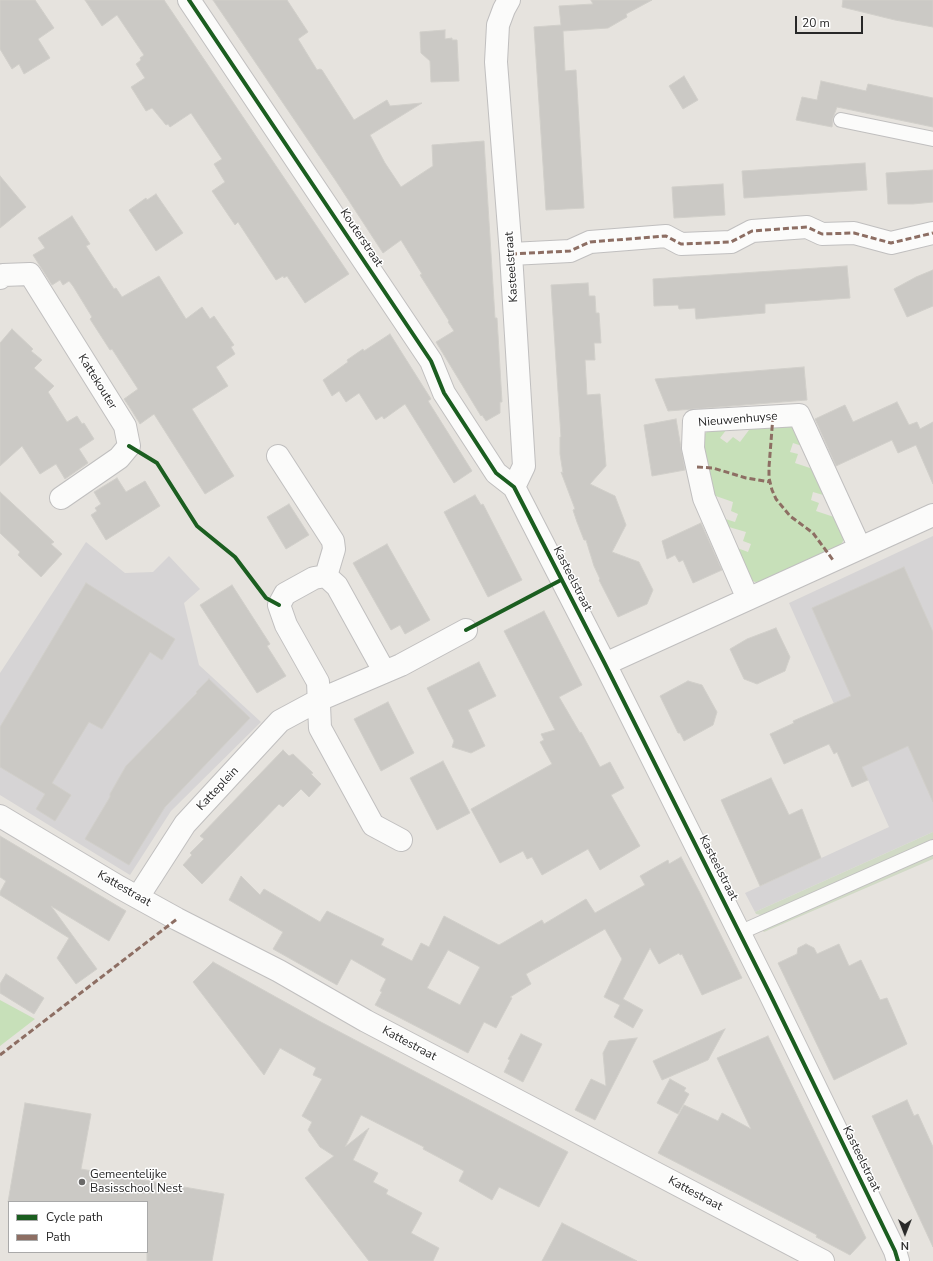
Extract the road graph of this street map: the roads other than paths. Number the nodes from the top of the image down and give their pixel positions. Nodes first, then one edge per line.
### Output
1 (189, 0) edge
2 (510, 0) edge
3 (841, 120) dead end
4 (933, 139) edge
5 (933, 233) edge
6 (511, 254) junction
7 (0, 278) edge
8 (278, 456) dead end
9 (514, 487) junction
10 (62, 498) dead end
11 (933, 515) edge
12 (860, 548) junction
13 (326, 576) junction
14 (748, 599) junction
15 (466, 630) dead end
16 (605, 664) junction
17 (384, 671) junction
18 (319, 700) junction
19 (0, 816) edge
20 (401, 840) dead end
21 (933, 847) edge
22 (138, 897) junction
23 (739, 933) junction
24 (823, 1261) edge
25 (898, 1261) edge

1 - 9 street, Kouterstraat
2 - 6 street, Kasteelstraat
3 - 4 lane
5 - 6 street
6 - 9 street, Kasteelstraat
7 - 10 street, Kattekouter
8 - 13 street
9 - 16 street, Kasteelstraat
11 - 12 street
12 - 14 street
12 - 14 street, Nieuwenhuyse
13 - 17 street
13 - 18 street
14 - 16 street
15 - 17 street, Katteplein
16 - 23 street, Kasteelstraat
17 - 18 street, Katteplein
18 - 20 street
18 - 22 street, Katteplein
19 - 22 street, Kattestraat
21 - 23 lane
22 - 24 street, Kattestraat
23 - 25 street, Kasteelstraat

